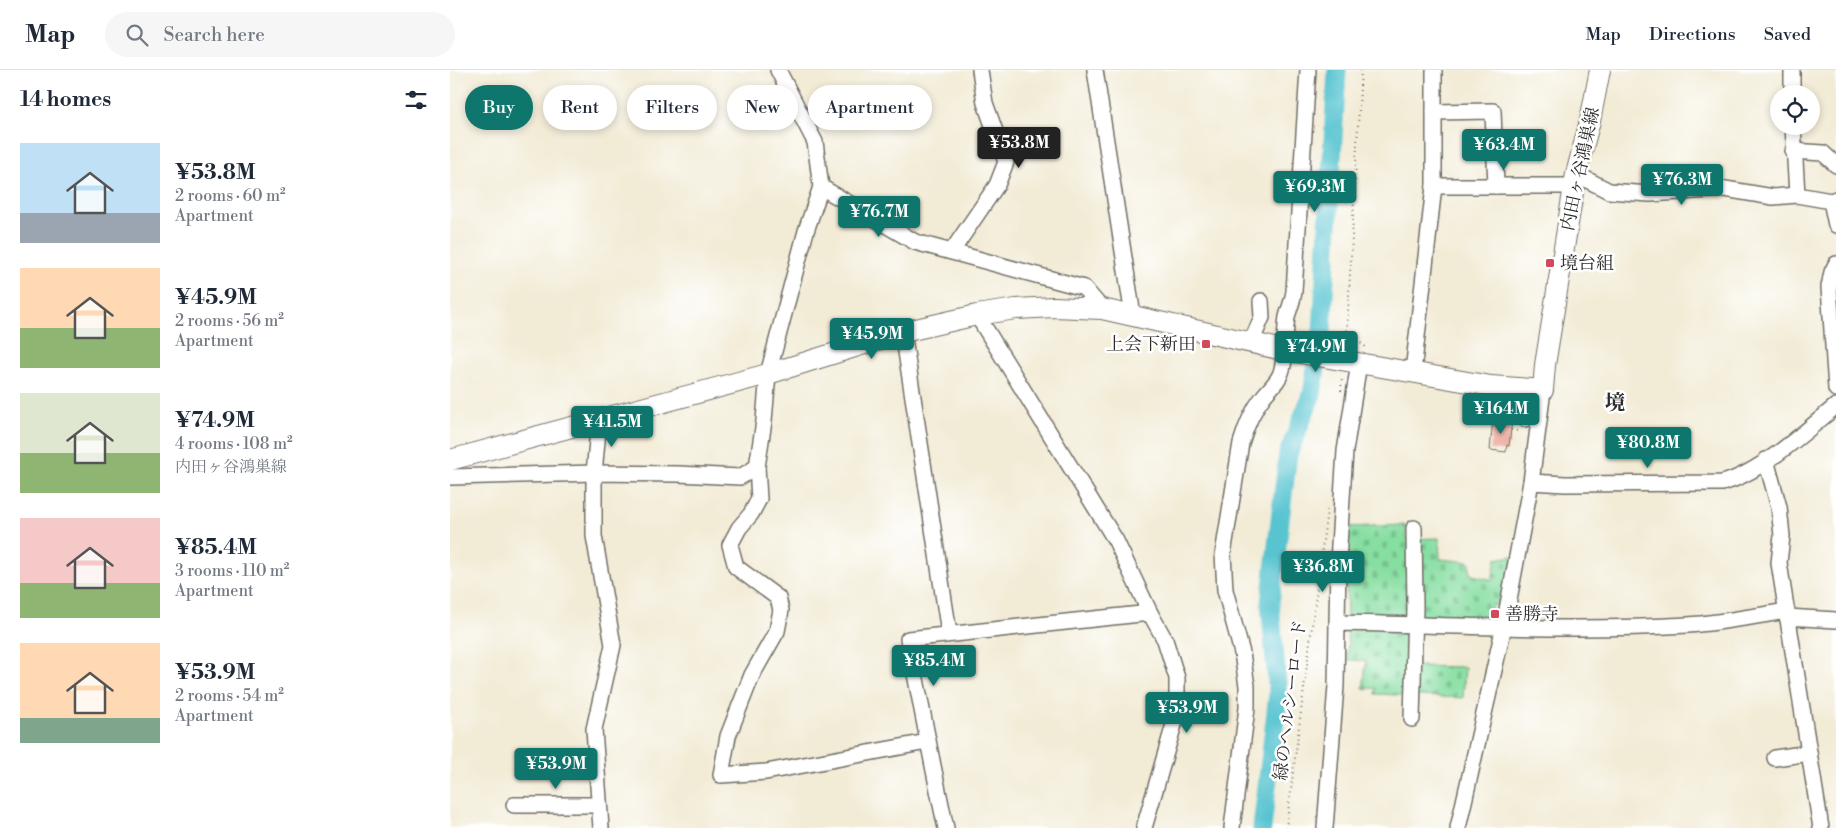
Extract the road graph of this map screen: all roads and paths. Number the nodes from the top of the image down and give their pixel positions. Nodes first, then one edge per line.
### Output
1 (778, 70) edge
2 (980, 70) edge
3 (1095, 70) edge
4 (1308, 70) edge
5 (1361, 70) edge
6 (1434, 70) edge
7 (1600, 70) edge
8 (1792, 70) edge
9 (1792, 85) edge
10 (1434, 112) junction
11 (1793, 135) edge
12 (1793, 150) junction
13 (1836, 165) edge
14 (1575, 180) junction
15 (1434, 186) junction
16 (1496, 186) junction
17 (822, 187) junction
18 (1797, 195) junction
19 (1834, 200) edge
20 (1836, 226) edge
21 (952, 251) junction
22 (1836, 264) edge
23 (1261, 301) dead end
24 (1102, 309) junction
25 (977, 315) junction
26 (1133, 316) junction
27 (904, 332) junction
28 (1251, 343) junction
29 (1291, 351) junction
30 (1352, 360) junction
31 (1413, 372) junction
32 (768, 374) junction
33 (1836, 389) edge
34 (1543, 390) junction
35 (1340, 399) dead end
36 (1836, 406) edge
37 (599, 420) junction
38 (450, 460) edge
39 (1766, 460) junction
40 (757, 467) junction
41 (594, 473) junction
42 (450, 477) edge
43 (1531, 482) junction
44 (1328, 504) dead end
45 (1414, 528) dead end
46 (1150, 613) junction
47 (1787, 614) junction
48 (1836, 620) edge
49 (1338, 623) junction
50 (1414, 624) junction
51 (1504, 626) junction
52 (949, 633) junction
53 (1412, 718) dead end
54 (927, 742) junction
55 (1809, 753) junction
56 (1775, 758) dead end
57 (514, 805) dead end
58 (599, 805) junction
59 (601, 828) edge
60 (946, 828) edge
61 (1144, 828) edge
62 (1232, 828) edge
63 (1286, 828) edge
64 (1325, 828) edge
65 (1458, 828) edge
66 (1817, 828) edge
67 (1821, 828) edge
68 (1836, 828) edge

1 - 17 street
2 - 21 street
3 - 26 street
4 - 29 street
5 - 30 path
6 - 10 street
7 - 14 main road, 内田ヶ谷鴻巣線
8 - 9 street
10 - 15 street
10 - 16 street
11 - 12 street
12 - 13 street
12 - 18 street
14 - 16 street
14 - 18 street
14 - 34 main road, 内田ヶ谷鴻巣線
15 - 16 street
15 - 31 street
17 - 21 street
17 - 32 street
18 - 19 street
19 - 20 street
21 - 24 street
22 - 33 street
23 - 28 street
24 - 25 main road
24 - 26 main road
25 - 27 main road
25 - 46 street
26 - 28 main road
27 - 32 main road
27 - 52 street
28 - 29 main road
29 - 30 main road
29 - 62 street
30 - 31 main road
30 - 35 path
30 - 49 street
31 - 34 main road
32 - 37 main road
32 - 40 street
34 - 43 street
36 - 39 street
37 - 38 main road
37 - 41 street
39 - 43 street
39 - 47 street
40 - 41 street
40 - 54 street
41 - 42 street
41 - 58 street
43 - 51 street
44 - 63 path, 緑のヘルシーロード
45 - 50 street
46 - 52 street
46 - 61 street
47 - 48 street
47 - 51 street
47 - 55 street
49 - 50 street
49 - 64 street
50 - 51 street
50 - 53 street
51 - 65 street
52 - 54 street
54 - 60 street
55 - 56 street
55 - 67 street
57 - 58 street
58 - 59 street
66 - 67 street
67 - 68 street

